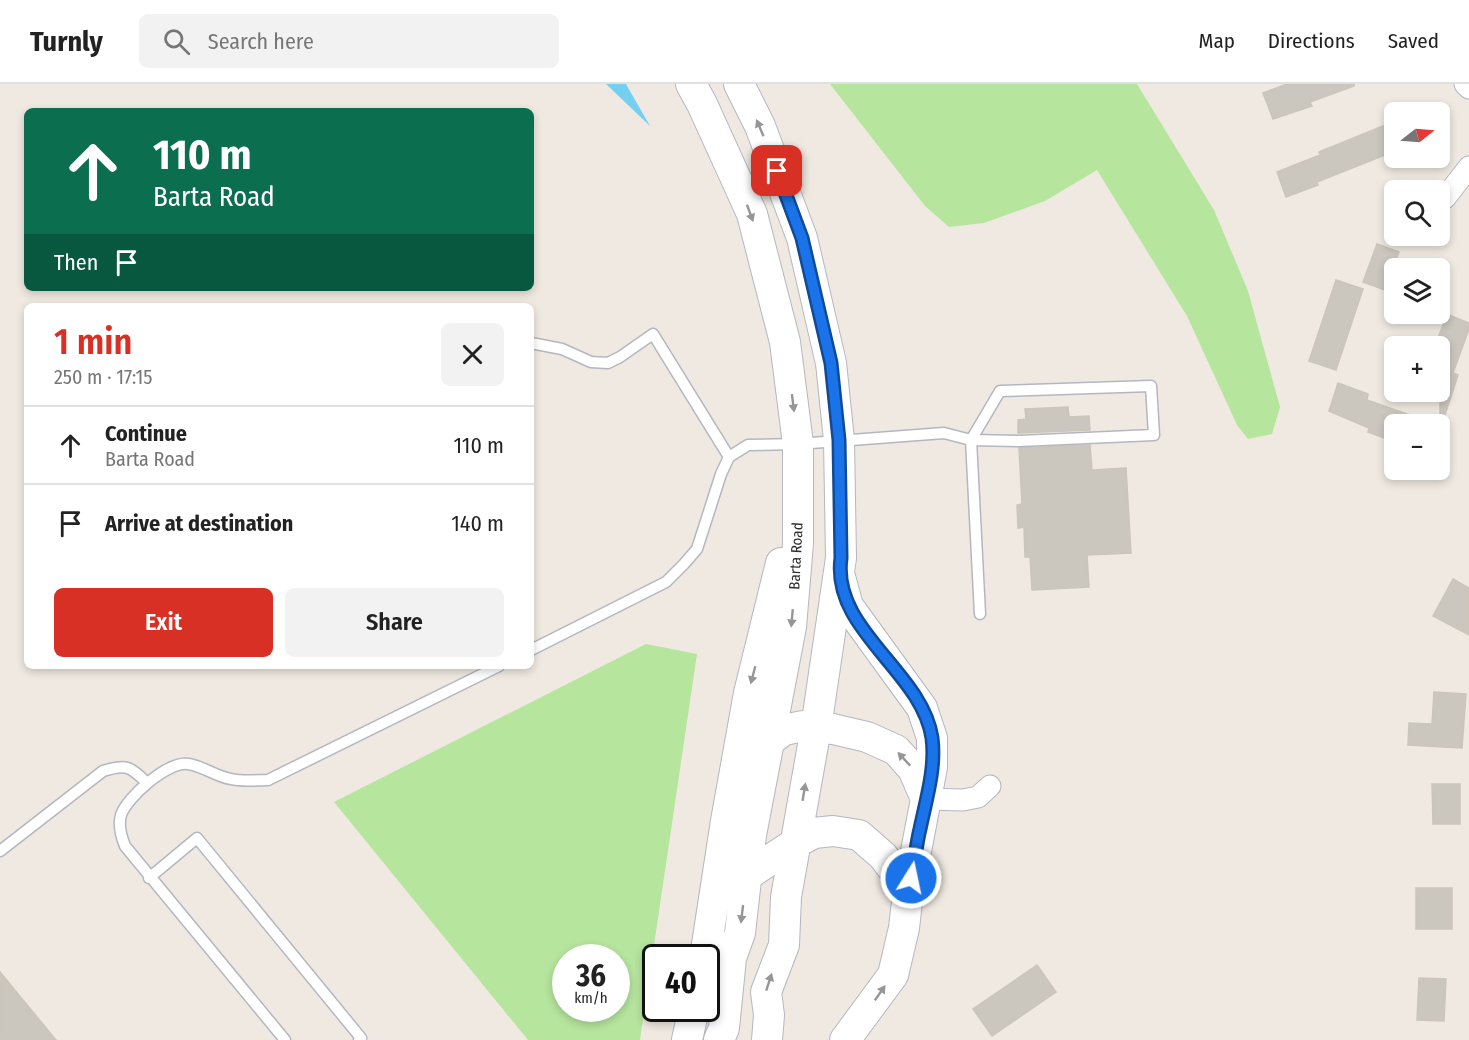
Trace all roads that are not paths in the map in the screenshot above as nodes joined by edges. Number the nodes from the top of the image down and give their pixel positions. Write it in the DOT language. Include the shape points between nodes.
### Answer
graph roads {
  1 [pos="691,84"];
  2 [pos="739,84"];
  3 [pos="1465,84"];
  4 [pos="1469,88"];
  5 [pos="1469,167"];
  6 [pos="1450,192"];
  7 [pos="534,344"];
  8 [pos="839,440"];
  9 [pos="970,440"];
  10 [pos="798,444"];
  11 [pos="729,458"];
  12 [pos="798,518"];
  13 [pos="839,573"];
  14 [pos="980,614"];
  15 [pos="534,648"];
  16 [pos="493,669"];
  17 [pos="816,728"];
  18 [pos="769,741"];
  19 [pos="146,782"];
  20 [pos="990,786"];
  21 [pos="926,799"];
  22 [pos="797,842"];
  23 [pos="0,851"];
  24 [pos="746,876"];
  25 [pos="149,878"];
  26 [pos="908,893"];
  27 [pos="707,944"];
  28 [pos="691,1022"];
  29 [pos="285,1040"];
  30 [pos="358,1040"];
  31 [pos="687,1040"];
  32 [pos="719,1040"];
  33 [pos="767,1040"];
  34 [pos="845,1040"];
  1 -- 10 [label="street, Barta Road, one-way" via="752,214 785,342"];
  8 -- 2 [label="street, one-way" via="831,363 802,238 760,126"];
  3 -- 4 [label="street"];
  5 -- 6 [label="street"];
  7 -- 11 [label="lane" via="562,349 591,362 608,363 653,334"];
  8 -- 9 [label="lane" via="944,434"];
  8 -- 10 [label="lane"];
  8 -- 13 [label="street"];
  9 -- 9 [label="lane" via="1154,435 1151,386 1000,391"];
  9 -- 14 [label="lane"];
  10 -- 11 [label="lane" via="748,445"];
  10 -- 12 [label="street, Barta Road"];
  11 -- 15 [label="lane" via="697,549 666,582"];
  12 -- 18 [label="street, Barta Road, one-way" via="791,627"];
  12 -- 27 [label="street, one-way" via="783,557 749,693"];
  13 -- 17 [label="street"];
  13 -- 21 [label="street" via="848,606 922,708 932,738"];
  16 -- 19 [label="lane" via="268,780 231,779 186,763"];
  17 -- 18 [label="street" via="784,730"];
  21 -- 17 [label="street, one-way" via="913,769 896,750 867,737"];
  22 -- 17 [label="street, one-way"];
  18 -- 24 [label="street, Barta Road"];
  19 -- 23 [label="lane" via="132,768 120,766 103,771"];
  19 -- 25 [label="lane" via="126,802 120,832 125,846"];
  20 -- 21 [label="street" via="978,797"];
  21 -- 26 [label="street"];
  22 -- 24 [label="street"];
  22 -- 26 [label="street" via="814,833 833,831 859,836 883,856"];
  33 -- 22 [label="street, one-way" via="766,992 784,945 786,897"];
  24 -- 32 [label="street, Barta Road, one-way" via="740,933 731,958 724,1028"];
  25 -- 29 [label="lane"];
  25 -- 30 [label="lane" via="197,838 361,1038"];
  34 -- 26 [label="street, one-way" via="892,975"];
  28 -- 31 [label="street"];
}
